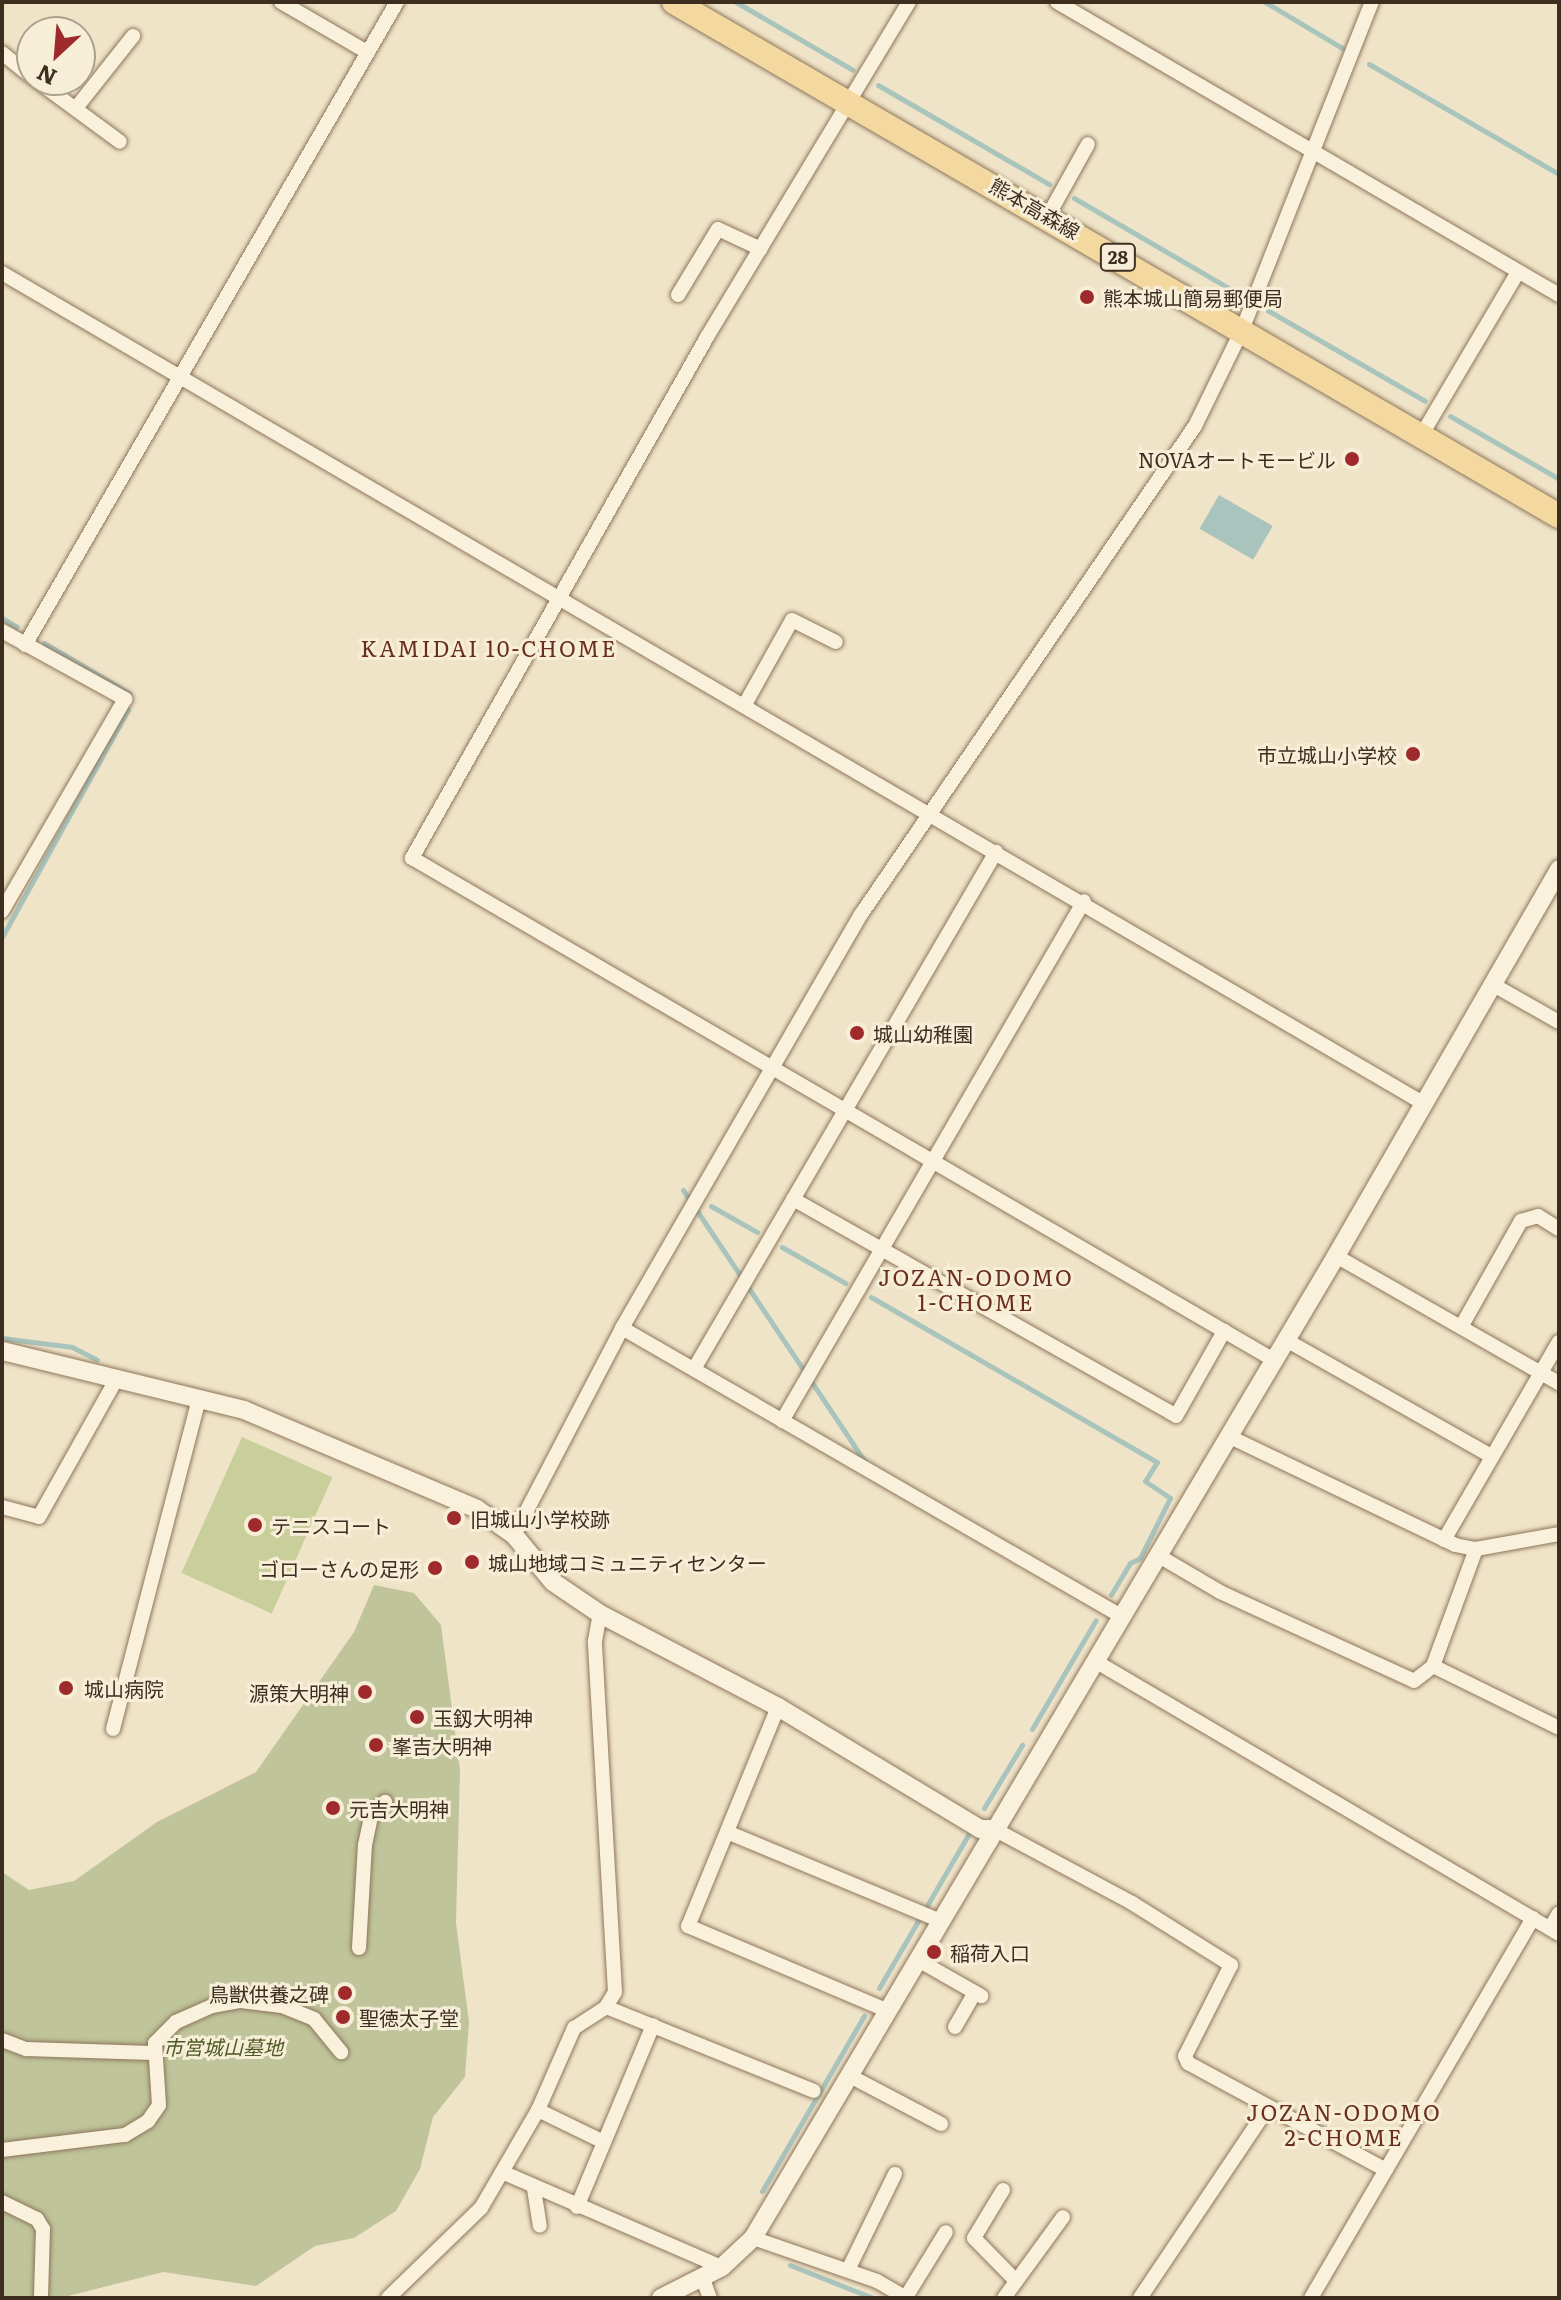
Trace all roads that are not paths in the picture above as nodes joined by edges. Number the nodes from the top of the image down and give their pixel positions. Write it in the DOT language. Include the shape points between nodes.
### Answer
graph roads {
  1 [pos="281,2"];
  2 [pos="397,2"];
  3 [pos="674,2"];
  4 [pos="909,2"];
  5 [pos="1057,2"];
  6 [pos="1372,2"];
  7 [pos="133,36"];
  8 [pos="367,52"];
  9 [pos="59,96"];
  10 [pos="851,101"];
  11 [pos="76,108"];
  12 [pos="120,142"];
  13 [pos="1088,144"];
  14 [pos="1313,149"];
  15 [pos="1048,216"];
  16 [pos="761,249"];
  17 [pos="1518,272"];
  18 [pos="2,273"];
  19 [pos="678,295"];
  20 [pos="1559,295"];
  21 [pos="1242,330"];
  22 [pos="182,377"];
  23 [pos="1421,436"];
  24 [pos="1559,516"];
  25 [pos="563,597"];
  26 [pos="2,631"];
  27 [pos="836,642"];
  28 [pos="25,645"];
  29 [pos="744,706"];
  30 [pos="929,816"];
  31 [pos="996,852"];
  32 [pos="1559,869"];
  33 [pos="1084,901"];
  34 [pos="2,911"];
  35 [pos="1492,984"];
  36 [pos="1559,1022"];
  37 [pos="772,1069"];
  38 [pos="1423,1103"];
  39 [pos="845,1111"];
  40 [pos="932,1162"];
  41 [pos="793,1199"];
  42 [pos="1559,1229"];
  43 [pos="884,1246"];
  44 [pos="1336,1256"];
  45 [pos="1461,1327"];
  46 [pos="622,1328"];
  47 [pos="1224,1331"];
  48 [pos="1286,1340"];
  49 [pos="1559,1342"];
  50 [pos="2,1351"];
  51 [pos="1274,1360"];
  52 [pos="694,1369"];
  53 [pos="1541,1372"];
  54 [pos="117,1378"];
  55 [pos="1559,1383"];
  56 [pos="199,1400"];
  57 [pos="782,1421"];
  58 [pos="1228,1436"];
  59 [pos="1491,1456"];
  60 [pos="2,1507"];
  61 [pos="1559,1534"];
  62 [pos="514,1535"];
  63 [pos="1444,1540"];
  64 [pos="1476,1549"];
  65 [pos="1159,1556"];
  66 [pos="600,1614"];
  67 [pos="1121,1616"];
  68 [pos="1095,1661"];
  69 [pos="1433,1666"];
  70 [pos="778,1707"];
  71 [pos="1559,1728"];
  72 [pos="113,1729"];
  73 [pos="385,1802"];
  74 [pos="994,1829"];
  75 [pos="727,1832"];
  76 [pos="1559,1913"];
  77 [pos="1533,1918"];
  78 [pos="937,1919"];
  79 [pos="1555,1931"];
  80 [pos="359,1948"];
  81 [pos="918,1960"];
  82 [pos="606,2007"];
  83 [pos="888,2011"];
  84 [pos="653,2025"];
  85 [pos="955,2027"];
  86 [pos="2,2040"];
  87 [pos="341,2052"];
  88 [pos="152,2053"];
  89 [pos="850,2076"];
  90 [pos="824,2096"];
  91 [pos="1267,2109"];
  92 [pos="538,2110"];
  93 [pos="941,2124"];
  94 [pos="604,2142"];
  95 [pos="2,2150"];
  96 [pos="1386,2170"];
  97 [pos="502,2172"];
  98 [pos="895,2174"];
  99 [pos="534,2189"];
  100 [pos="1003,2190"];
  101 [pos="2,2202"];
  102 [pos="577,2207"];
  103 [pos="1063,2217"];
  104 [pos="540,2226"];
  105 [pos="946,2232"];
  106 [pos="753,2238"];
  107 [pos="722,2267"];
  108 [pos="848,2270"];
  109 [pos="703,2279"];
  110 [pos="1016,2281"];
  111 [pos="41,2298"];
  112 [pos="388,2298"];
  113 [pos="661,2298"];
  114 [pos="710,2298"];
  115 [pos="907,2298"];
  116 [pos="1004,2298"];
  117 [pos="1140,2298"];
  118 [pos="1311,2298"];
  1 -- 8 [label="street"];
  2 -- 8 [label="street"];
  3 -- 10 [label="main road, 熊本高森線 / 28"];
  4 -- 10 [label="street"];
  5 -- 14 [label="street"];
  6 -- 14 [label="street"];
  7 -- 11 [label="street"];
  8 -- 22 [label="street"];
  9 -- 11 [label="street"];
  10 -- 15 [label="main road, 熊本高森線 / 28"];
  10 -- 16 [label="street"];
  11 -- 12 [label="street"];
  13 -- 15 [label="street"];
  14 -- 17 [label="street"];
  14 -- 21 [label="street"];
  15 -- 21 [label="main road, 熊本高森線 / 28"];
  16 -- 19 [label="street" via="718,229"];
  16 -- 25 [label="street"];
  17 -- 20 [label="street"];
  17 -- 23 [label="street"];
  18 -- 22 [label="street"];
  21 -- 23 [label="main road, 熊本高森線 / 28"];
  21 -- 30 [label="street" via="1195,426"];
  22 -- 25 [label="street"];
  22 -- 28 [label="street"];
  23 -- 24 [label="main road, 熊本高森線 / 28"];
  25 -- 29 [label="street"];
  25 -- 37 [label="street" via="412,858"];
  26 -- 28 [label="street"];
  27 -- 29 [label="street" via="792,620"];
  28 -- 34 [label="street" via="125,699"];
  29 -- 30 [label="street"];
  30 -- 31 [label="street"];
  30 -- 37 [label="street" via="862,913"];
  31 -- 33 [label="street"];
  31 -- 39 [label="street"];
  32 -- 35 [label="street"];
  33 -- 38 [label="street"];
  33 -- 40 [label="street"];
  35 -- 36 [label="street"];
  35 -- 38 [label="street"];
  37 -- 39 [label="street"];
  37 -- 46 [label="street"];
  38 -- 44 [label="street"];
  39 -- 40 [label="street"];
  39 -- 41 [label="street"];
  40 -- 43 [label="street"];
  40 -- 47 [label="street"];
  41 -- 43 [label="street"];
  41 -- 52 [label="street"];
  42 -- 45 [label="street" via="1538,1216 1521,1221"];
  43 -- 47 [label="street" via="1176,1416"];
  43 -- 57 [label="street"];
  44 -- 45 [label="street"];
  44 -- 48 [label="street"];
  45 -- 53 [label="street"];
  46 -- 52 [label="street"];
  46 -- 62 [label="street"];
  47 -- 51 [label="street"];
  48 -- 51 [label="street"];
  48 -- 59 [label="street"];
  49 -- 53 [label="street"];
  50 -- 54 [label="street"];
  51 -- 58 [label="street"];
  52 -- 57 [label="street"];
  53 -- 55 [label="street"];
  53 -- 59 [label="street"];
  54 -- 56 [label="street"];
  54 -- 60 [label="street" via="39,1517"];
  56 -- 62 [label="street" via="244,1410 477,1509"];
  56 -- 72 [label="street"];
  57 -- 67 [label="street"];
  58 -- 63 [label="street"];
  58 -- 65 [label="street"];
  59 -- 63 [label="street"];
  61 -- 64 [label="street"];
  62 -- 66 [label="street" via="553,1582"];
  63 -- 64 [label="street"];
  64 -- 69 [label="street"];
  65 -- 67 [label="street"];
  65 -- 69 [label="street" via="1220,1592 1414,1681"];
  66 -- 70 [label="street"];
  66 -- 82 [label="street" via="595,1641 616,1983"];
  67 -- 68 [label="street"];
  68 -- 74 [label="street"];
  68 -- 77 [label="street"];
  69 -- 71 [label="street"];
  70 -- 74 [label="street" via="980,1829"];
  70 -- 75 [label="street"];
  73 -- 80 [label="street" via="371,1816 365,1845"];
  74 -- 78 [label="street"];
  74 -- 91 [label="street" via="1132,1903 1231,1965 1185,2056 1188,2063"];
  75 -- 78 [label="street"];
  75 -- 83 [label="street" via="688,1926"];
  76 -- 79 [label="street"];
  77 -- 79 [label="street"];
  77 -- 96 [label="street"];
  78 -- 81 [label="street"];
  81 -- 83 [label="street"];
  81 -- 85 [label="street" via="978,1994"];
  82 -- 84 [label="street"];
  82 -- 92 [label="street" via="574,2028"];
  83 -- 89 [label="street"];
  84 -- 90 [label="street"];
  84 -- 94 [label="street"];
  86 -- 88 [label="street" via="26,2049"];
  87 -- 88 [label="street" via="314,2019 282,2006 241,2001 212,2006 176,2022"];
  88 -- 95 [label="street" via="159,2105 148,2121 125,2135"];
  89 -- 90 [label="street"];
  89 -- 93 [label="street"];
  90 -- 106 [label="street"];
  91 -- 96 [label="street"];
  91 -- 117 [label="street"];
  92 -- 94 [label="street"];
  92 -- 97 [label="street"];
  94 -- 102 [label="street"];
  96 -- 118 [label="street"];
  97 -- 99 [label="street"];
  97 -- 112 [label="street" via="481,2208"];
  98 -- 108 [label="street"];
  99 -- 102 [label="street"];
  99 -- 104 [label="street"];
  100 -- 110 [label="street" via="974,2238"];
  101 -- 111 [label="street" via="37,2219 43,2229"];
  102 -- 107 [label="street"];
  103 -- 110 [label="street"];
  105 -- 115 [label="street"];
  106 -- 107 [label="street"];
  106 -- 108 [label="street"];
  107 -- 109 [label="street"];
  108 -- 115 [label="street"];
  109 -- 113 [label="street"];
  109 -- 114 [label="street"];
  110 -- 116 [label="street"];
}
